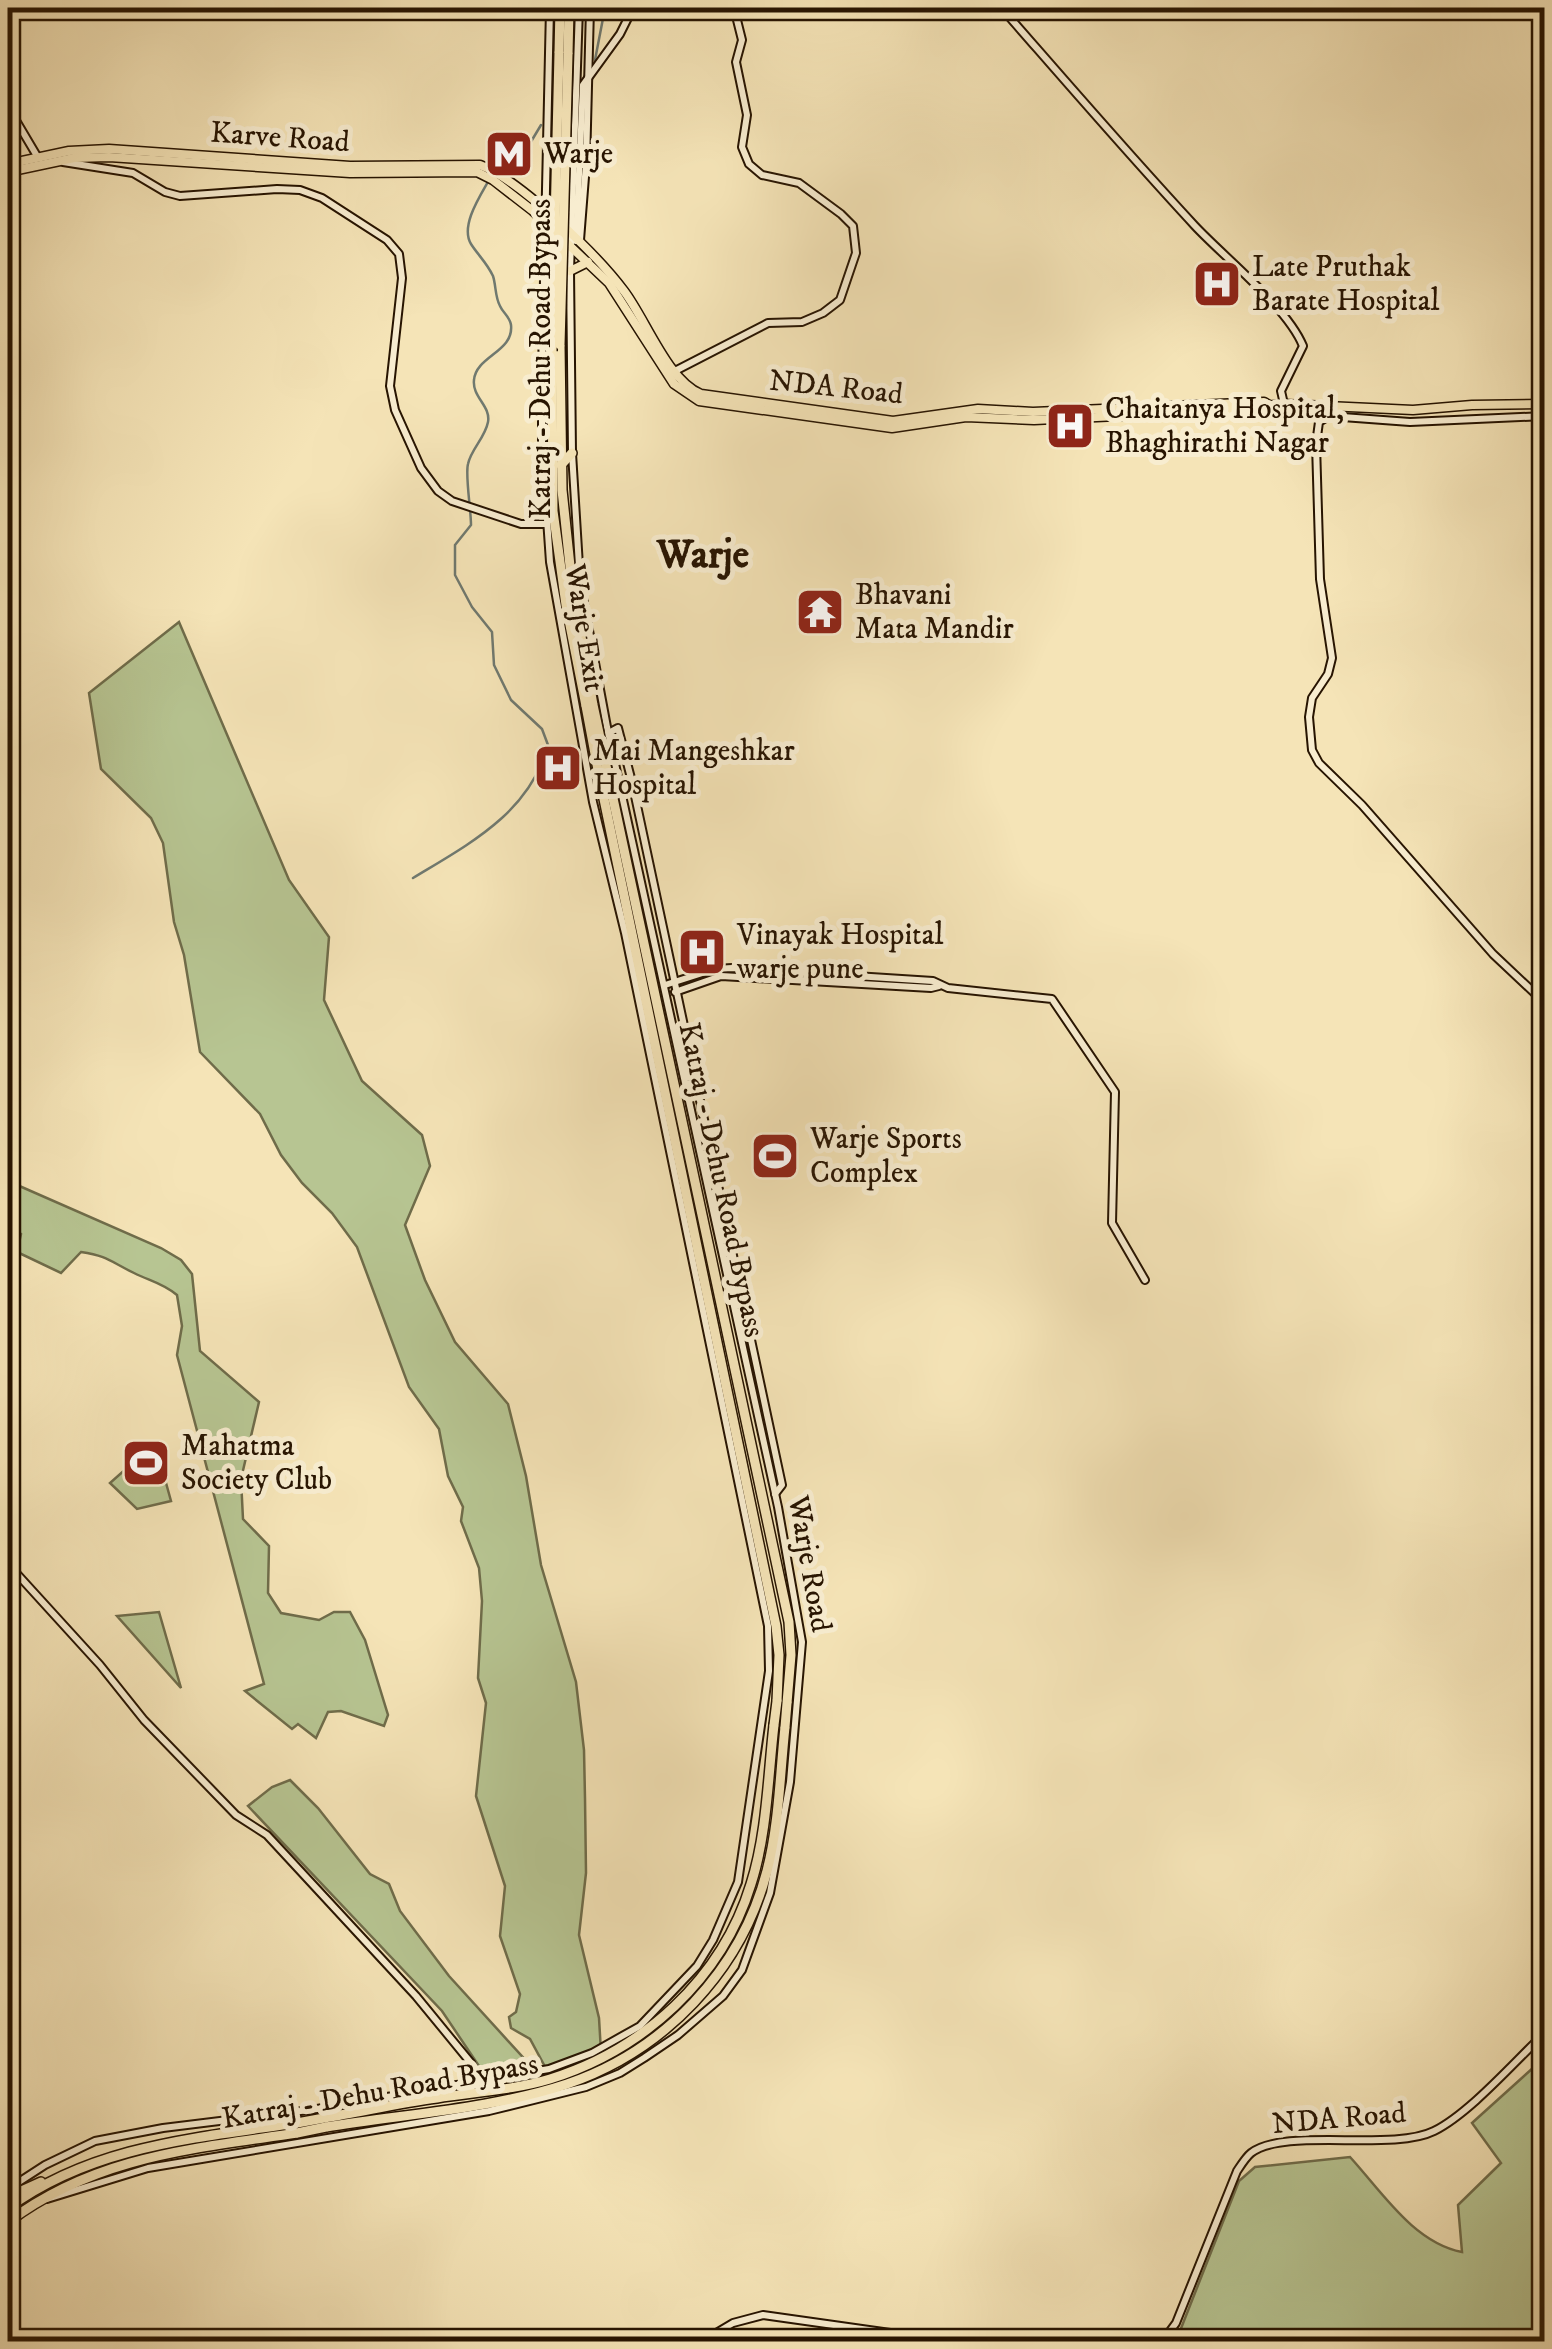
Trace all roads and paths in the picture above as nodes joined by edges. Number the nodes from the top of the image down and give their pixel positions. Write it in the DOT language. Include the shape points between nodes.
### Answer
graph roads {
  1 [pos="550,8"];
  2 [pos="560,8"];
  3 [pos="569,8"];
  4 [pos="579,8"];
  5 [pos="590,8"];
  6 [pos="633,8"];
  7 [pos="734,8"];
  8 [pos="951,8"];
  9 [pos="959,8"];
  10 [pos="998,8"];
  11 [pos="564,54"];
  12 [pos="587,79"];
  13 [pos="8,108"];
  14 [pos="38,156"];
  15 [pos="55,157"];
  16 [pos="8,168"];
  17 [pos="540,212"];
  18 [pos="574,244"];
  19 [pos="588,262"];
  20 [pos="570,270"];
  21 [pos="556,348"];
  22 [pos="671,373"];
  23 [pos="1284,404"];
  24 [pos="1544,404"];
  25 [pos="1544,416"];
  26 [pos="572,453"];
  27 [pos="562,464"];
  28 [pos="546,524"];
  29 [pos="594,706"];
  30 [pos="576,715"];
  31 [pos="612,729"];
  32 [pos="581,738"];
  33 [pos="614,760"];
  34 [pos="586,764"];
  35 [pos="603,776"];
  36 [pos="665,985"];
  37 [pos="676,986"];
  38 [pos="667,994"];
  39 [pos="1544,1002"];
  40 [pos="1145,1280"];
  41 [pos="775,1494"];
  42 [pos="8,1564"];
  43 [pos="782,1702"];
  44 [pos="764,1706"];
  45 [pos="797,1713"];
  46 [pos="763,1716"];
  47 [pos="779,1726"];
  48 [pos="642,2029"];
  49 [pos="1544,2034"];
  50 [pos="478,2080"];
  51 [pos="303,2111"];
  52 [pos="322,2118"];
  53 [pos="297,2128"];
  54 [pos="320,2140"];
  55 [pos="308,2142"];
  56 [pos="50,2180"];
  57 [pos="8,2189"];
  58 [pos="8,2197"];
  59 [pos="42,2198"];
  60 [pos="9,2218"];
  61 [pos="700,2342"];
  62 [pos="954,2342"];
  63 [pos="1162,2342"];
  1 -- 17 [label="street, Warje Exit"];
  2 -- 11 [label="highway, Katraj - Dehu Road Bypass"];
  3 -- 11 [label="highway, Katraj - Dehu Road Bypass"];
  4 -- 18 [label="street, Warje Exit"];
  5 -- 12 [label="street"];
  6 -- 12 [label="street"];
  7 -- 22 [label="street" via="747,115 742,147 749,164 762,174 799,182 842,214 853,226 856,252 840,300 816,318 768,322"];
  8 -- 9 [label="street"];
  10 -- 23 [label="street" via="1300,337 1303,346 1281,391"];
  11 -- 21 [label="highway, Katraj - Dehu Road Bypass, bridge"];
  12 -- 18 [label="street"];
  13 -- 14 [label="street"];
  14 -- 15 [label="main road, Karve Road"];
  14 -- 16 [label="main road, Karve Road"];
  15 -- 16 [label="main road, Karve Road"];
  15 -- 17 [label="main road, Karve Road" via="109,149 350,166 469,163"];
  15 -- 28 [label="street" via="133,173 180,196 300,190 387,240 399,254 402,278 390,376 396,410 421,468 438,491 462,505 520,524"];
  17 -- 18 [label="main road, NDA Road"];
  17 -- 28 [label="street, Warje Exit"];
  18 -- 19 [label="main road, NDA Road"];
  18 -- 20 [label="street, Warje Exit"];
  18 -- 22 [label="main road, NDA Road" via="622,289"];
  19 -- 20 [label="main road"];
  19 -- 22 [label="main road, NDA Road"];
  20 -- 26 [label="street, Warje Exit"];
  21 -- 27 [label="highway, Katraj - Dehu Road Bypass"];
  21 -- 29 [label="highway, Katraj - Dehu Road Bypass" via="553,511 566,605"];
  22 -- 23 [label="main road, NDA Road" via="691,398 901,428 966,417 1034,420"];
  23 -- 24 [label="main road, NDA Road" via="1412,410"];
  25 -- 39 [label="street" via="1410,422 1329,416 1320,422 1320,579 1332,658 1309,717 1318,763"];
  26 -- 27 [label="highway"];
  26 -- 29 [label="street, Warje Exit"];
  27 -- 29 [label="highway, Katraj - Dehu Road Bypass" via="572,585"];
  28 -- 30 [label="street, Warje Exit"];
  29 -- 30 [label="street"];
  29 -- 31 [label="street, Warje Road"];
  29 -- 35 [label="highway, Katraj - Dehu Road Bypass, bridge"];
  30 -- 32 [label="street, Warje Road"];
  31 -- 32 [label="street"];
  31 -- 33 [label="street, Warje Road"];
  31 -- 37 [label="street"];
  32 -- 34 [label="street, Warje Road"];
  33 -- 34 [label="street"];
  33 -- 36 [label="street, Warje Road"];
  34 -- 44 [label="street, Warje Road" via="768,1626"];
  35 -- 43 [label="highway, Katraj - Dehu Road Bypass" via="776,1626"];
  35 -- 43 [label="highway, Katraj - Dehu Road Bypass" via="789,1622 792,1655"];
  36 -- 37 [label="street"];
  36 -- 38 [label="street, Warje Road"];
  37 -- 38 [label="street"];
  37 -- 40 [label="street" via="721,972 1052,998 1116,1092 1112,1223"];
  37 -- 41 [label="street" via="782,1485"];
  38 -- 41 [label="street, Warje Road"];
  41 -- 45 [label="street, Warje Road" via="802,1642"];
  42 -- 50 [label="street" via="144,1720 236,1815 267,1835 416,1996"];
  43 -- 47 [label="highway, bridge"];
  44 -- 45 [label="street"];
  44 -- 46 [label="street, Warje Road"];
  45 -- 46 [label="street"];
  45 -- 54 [label="street, Warje Road" via="775,1874 742,1970 723,1996 620,2074 586,2087"];
  46 -- 48 [label="street, Warje Road" via="738,1882 697,1966"];
  47 -- 48 [label="highway, Katraj - Dehu Road Bypass" via="745,1900 708,1969"];
  47 -- 52 [label="highway, Katraj - Dehu Road Bypass" via="767,1870 740,1940 687,2010 640,2049 569,2084 500,2100"];
  48 -- 50 [label="street, Warje Road" via="549,2069"];
  48 -- 52 [label="highway, Katraj - Dehu Road Bypass" via="601,2059 546,2080"];
  49 -- 63 [label="street, NDA Road" via="1433,2132 1275,2143 1252,2152 1237,2171 1176,2323"];
  50 -- 52 [label="street, Warje Road"];
  51 -- 52 [label="street, Warje Road"];
  51 -- 55 [label="street"];
  51 -- 57 [label="street, Warje Road" via="95,2141"];
  52 -- 53 [label="highway, Katraj - Dehu Road Bypass, bridge"];
  52 -- 54 [label="street"];
  53 -- 56 [label="highway, Katraj - Dehu Road Bypass" via="137,2150"];
  53 -- 59 [label="highway, Katraj - Dehu Road Bypass" via="134,2160"];
  54 -- 55 [label="street, Warje Road"];
  55 -- 59 [label="street, Warje Road" via="148,2168"];
  56 -- 58 [label="highway"];
  56 -- 60 [label="highway, Katraj - Dehu Road Bypass"];
  59 -- 60 [label="highway, Katraj - Dehu Road Bypass"];
  61 -- 62 [label="street" via="763,2316"];
}
